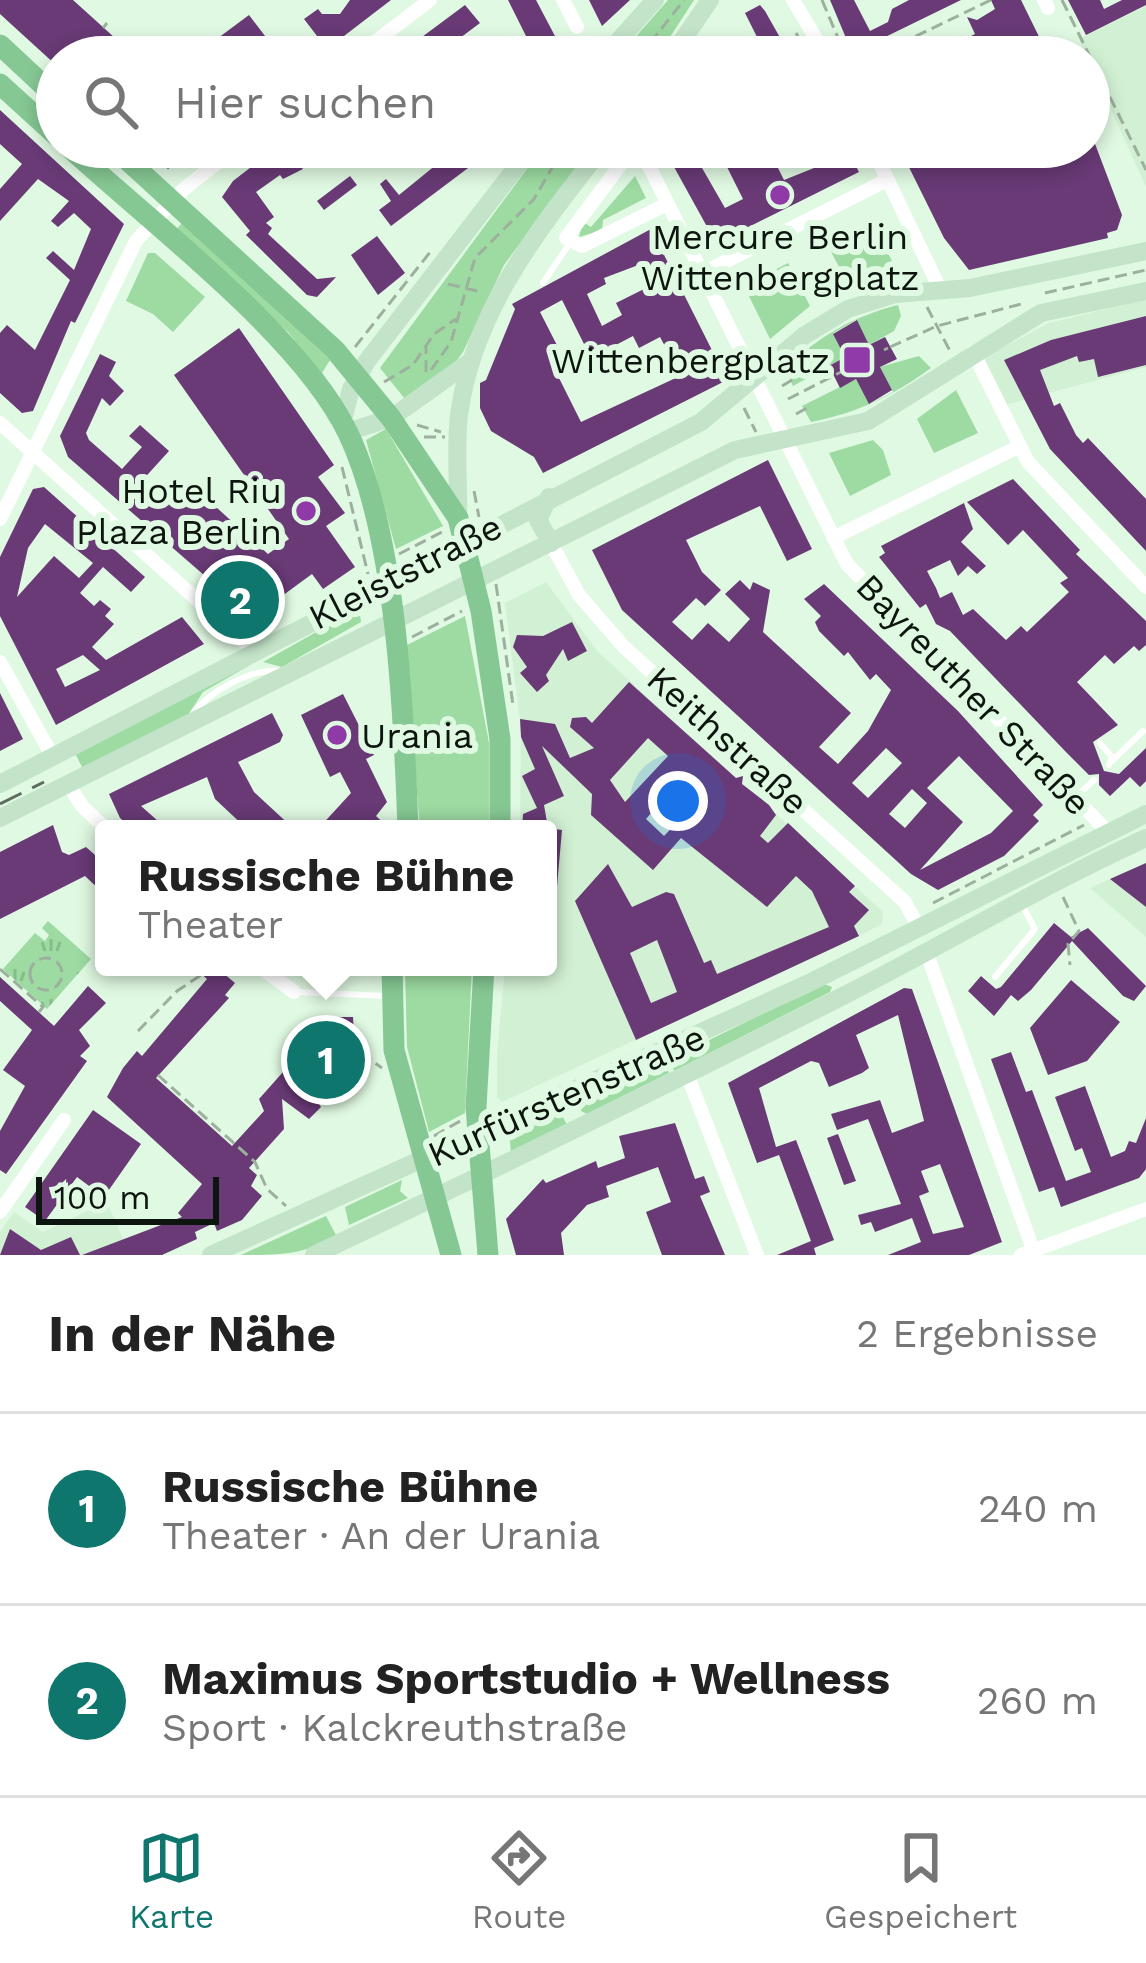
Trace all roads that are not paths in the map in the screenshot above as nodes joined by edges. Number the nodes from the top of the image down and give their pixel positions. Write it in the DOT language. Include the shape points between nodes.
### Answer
graph roads {
  1 [pos="430,0"];
  2 [pos="563,0"];
  3 [pos="655,0"];
  4 [pos="710,0"];
  5 [pos="793,0"];
  6 [pos="806,0"];
  7 [pos="812,26"];
  8 [pos="577,27"];
  9 [pos="383,36"];
  10 [pos="623,36"];
  11 [pos="685,36"];
  12 [pos="817,36"];
  13 [pos="0,45"];
  14 [pos="36,78"];
  15 [pos="0,84"];
  16 [pos="36,117"];
  17 [pos="92,168"];
  18 [pos="136,168"];
  19 [pos="212,168"];
  20 [pos="516,168"];
  21 [pos="587,168"];
  22 [pos="619,168"];
  23 [pos="650,168"];
  24 [pos="881,168"];
  25 [pos="885,181"];
  26 [pos="173,201"];
  27 [pos="667,204"];
  28 [pos="152,223"];
  29 [pos="569,244"];
  30 [pos="1146,251"];
  31 [pos="705,272"];
  32 [pos="543,284"];
  33 [pos="1146,291"];
  34 [pos="934,294"];
  35 [pos="973,352"];
  36 [pos="471,362"];
  37 [pos="358,376"];
  38 [pos="755,380"];
  39 [pos="402,417"];
  40 [pos="0,423"];
  41 [pos="342,435"];
  42 [pos="782,438"];
  43 [pos="1019,446"];
  44 [pos="32,452"];
  45 [pos="549,497"];
  46 [pos="0,519"];
  47 [pos="456,530"];
  48 [pos="833,538"];
  49 [pos="551,543"];
  50 [pos="387,581"];
  51 [pos="475,583"];
  52 [pos="1146,587"];
  53 [pos="398,632"];
  54 [pos="253,650"];
  55 [pos="0,662"];
  56 [pos="262,669"];
  57 [pos="297,673"];
  58 [pos="184,726"];
  59 [pos="1143,731"];
  60 [pos="1100,743"];
  61 [pos="52,757"];
  62 [pos="1094,780"];
  63 [pos="0,784"];
  64 [pos="68,784"];
  65 [pos="1076,798"];
  66 [pos="1146,814"];
  67 [pos="0,818"];
  68 [pos="97,820"];
  69 [pos="408,820"];
  70 [pos="500,820"];
  71 [pos="1108,832"];
  72 [pos="1146,838"];
  73 [pos="1124,849"];
  74 [pos="1019,899"];
  75 [pos="918,926"];
  76 [pos="926,951"];
  77 [pos="834,970"];
  78 [pos="272,976"];
  79 [pos="391,976"];
  80 [pos="483,976"];
  81 [pos="995,977"];
  82 [pos="294,992"];
  83 [pos="845,994"];
  84 [pos="390,996"];
  85 [pos="686,1074"];
  86 [pos="565,1096"];
  87 [pos="64,1120"];
  88 [pos="471,1127"];
  89 [pos="578,1127"];
  90 [pos="422,1160"];
  91 [pos="480,1175"];
  92 [pos="434,1198"];
  93 [pos="329,1204"];
  94 [pos="1146,1209"];
  95 [pos="0,1212"];
  96 [pos="346,1240"];
  97 [pos="1030,1253"];
  98 [pos="211,1255"];
  99 [pos="314,1255"];
  100 [pos="451,1255"];
  101 [pos="488,1255"];
  102 [pos="758,1255"];
  1 -- 9 [label="street"];
  2 -- 8 [label="street"];
  3 -- 10 [label="main road"];
  4 -- 11 [label="main road"];
  5 -- 7 [label="street"];
  6 -- 7 [label="street"];
  7 -- 12 [label="street"];
  13 -- 14 [label="main road"];
  15 -- 16 [label="main road"];
  17 -- 28 [label="main road"];
  18 -- 26 [label="main road"];
  19 -- 26 [label="street"];
  20 -- 37 [label="main road"];
  21 -- 36 [label="main road" via="518,260"];
  22 -- 29 [label="street, Bayreuther Straße" via="569,229"];
  23 -- 27 [label="street, Bayreuther Straße"];
  24 -- 25 [label="street"];
  25 -- 31 [label="street"];
  25 -- 34 [label="street"];
  26 -- 28 [label="street"];
  26 -- 37 [label="main road"];
  27 -- 29 [label="street" via="582,246"];
  27 -- 31 [label="street, Bayreuther Straße"];
  28 -- 41 [label="main road" via="287,346"];
  28 -- 44 [label="street" via="125,260"];
  29 -- 32 [label="lane"];
  30 -- 34 [label="main road"];
  31 -- 38 [label="street, Bayreuther Straße"];
  33 -- 35 [label="main road" via="1041,313"];
  34 -- 38 [label="main road" via="895,294 848,309"];
  35 -- 42 [label="main road" via="883,414"];
  35 -- 43 [label="street"];
  36 -- 39 [label="main road"];
  36 -- 47 [label="main road" via="458,428"];
  37 -- 39 [label="main road"];
  37 -- 41 [label="main road"];
  38 -- 42 [label="street, Bayreuther Straße"];
  38 -- 45 [label="main road, Kleiststraße" via="701,422"];
  39 -- 41 [label="main road"];
  39 -- 47 [label="main road"];
  40 -- 44 [label="street"];
  41 -- 50 [label="main road" via="370,500"];
  42 -- 48 [label="street, Bayreuther Straße"];
  42 -- 49 [label="main road, Kleiststraße" via="735,451"];
  43 -- 48 [label="street"];
  43 -- 52 [label="street"];
  44 -- 46 [label="street"];
  44 -- 54 [label="street"];
  45 -- 47 [label="main road, Kleiststraße"];
  45 -- 49 [label="main road" via="538,520"];
  47 -- 50 [label="main road, Kleiststraße"];
  47 -- 51 [label="main road"];
  48 -- 65 [label="street, Bayreuther Straße" via="851,568"];
  49 -- 51 [label="main road, Kleiststraße"];
  49 -- 75 [label="street, Keithstraße" via="579,595 624,647 898,896"];
  50 -- 53 [label="main road"];
  50 -- 54 [label="main road, Kleiststraße"];
  51 -- 53 [label="main road, Kleiststraße"];
  51 -- 70 [label="main road" via="500,739"];
  53 -- 57 [label="main road, Kleiststraße"];
  53 -- 69 [label="main road"];
  54 -- 56 [label="lane"];
  54 -- 61 [label="main road, Kleiststraße"];
  55 -- 61 [label="street"];
  56 -- 57 [label="lane"];
  56 -- 58 [label="lane" via="202,700"];
  57 -- 58 [label="main road, Kleiststraße"];
  58 -- 64 [label="main road, Kleiststraße"];
  59 -- 60 [label="lane" via="1111,763"];
  61 -- 63 [label="main road, Kleiststraße"];
  61 -- 64 [label="main road"];
  62 -- 65 [label="lane"];
  64 -- 67 [label="main road, Kleiststraße"];
  64 -- 68 [label="street"];
  65 -- 71 [label="street, Bayreuther Straße"];
  66 -- 71 [label="main road, Kurfürstenstraße"];
  71 -- 73 [label="main road"];
  71 -- 75 [label="main road, Kurfürstenstraße"];
  72 -- 73 [label="main road, Kurfürstenstraße"];
  73 -- 74 [label="main road, Kurfürstenstraße"];
  74 -- 76 [label="main road, Kurfürstenstraße"];
  74 -- 81 [label="lane" via="1035,929"];
  75 -- 76 [label="main road"];
  75 -- 77 [label="main road, Kurfürstenstraße"];
  76 -- 83 [label="main road, Kurfürstenstraße"];
  76 -- 97 [label="street"];
  77 -- 83 [label="lane"];
  77 -- 86 [label="main road, Kurfürstenstraße"];
  78 -- 82 [label="street"];
  79 -- 84 [label="main road"];
  80 -- 88 [label="main road"];
  82 -- 84 [label="lane"];
  83 -- 85 [label="main road, Kurfürstenstraße"];
  84 -- 90 [label="main road" via="394,1050"];
  85 -- 89 [label="main road, Kurfürstenstraße"];
  85 -- 102 [label="street"];
  86 -- 88 [label="main road, Kurfürstenstraße"];
  86 -- 89 [label="main road"];
  87 -- 95 [label="street"];
  88 -- 90 [label="main road, Kurfürstenstraße"];
  88 -- 91 [label="main road"];
  89 -- 91 [label="main road, Kurfürstenstraße"];
  90 -- 92 [label="main road"];
  90 -- 93 [label="main road, Kurfürstenstraße"];
  91 -- 92 [label="main road, Kurfürstenstraße"];
  91 -- 101 [label="main road"];
  92 -- 96 [label="main road, Kurfürstenstraße"];
  92 -- 100 [label="main road"];
  93 -- 96 [label="main road"];
  93 -- 98 [label="main road, Kurfürstenstraße"];
  94 -- 97 [label="street"];
  96 -- 99 [label="main road, Kurfürstenstraße"];
}
